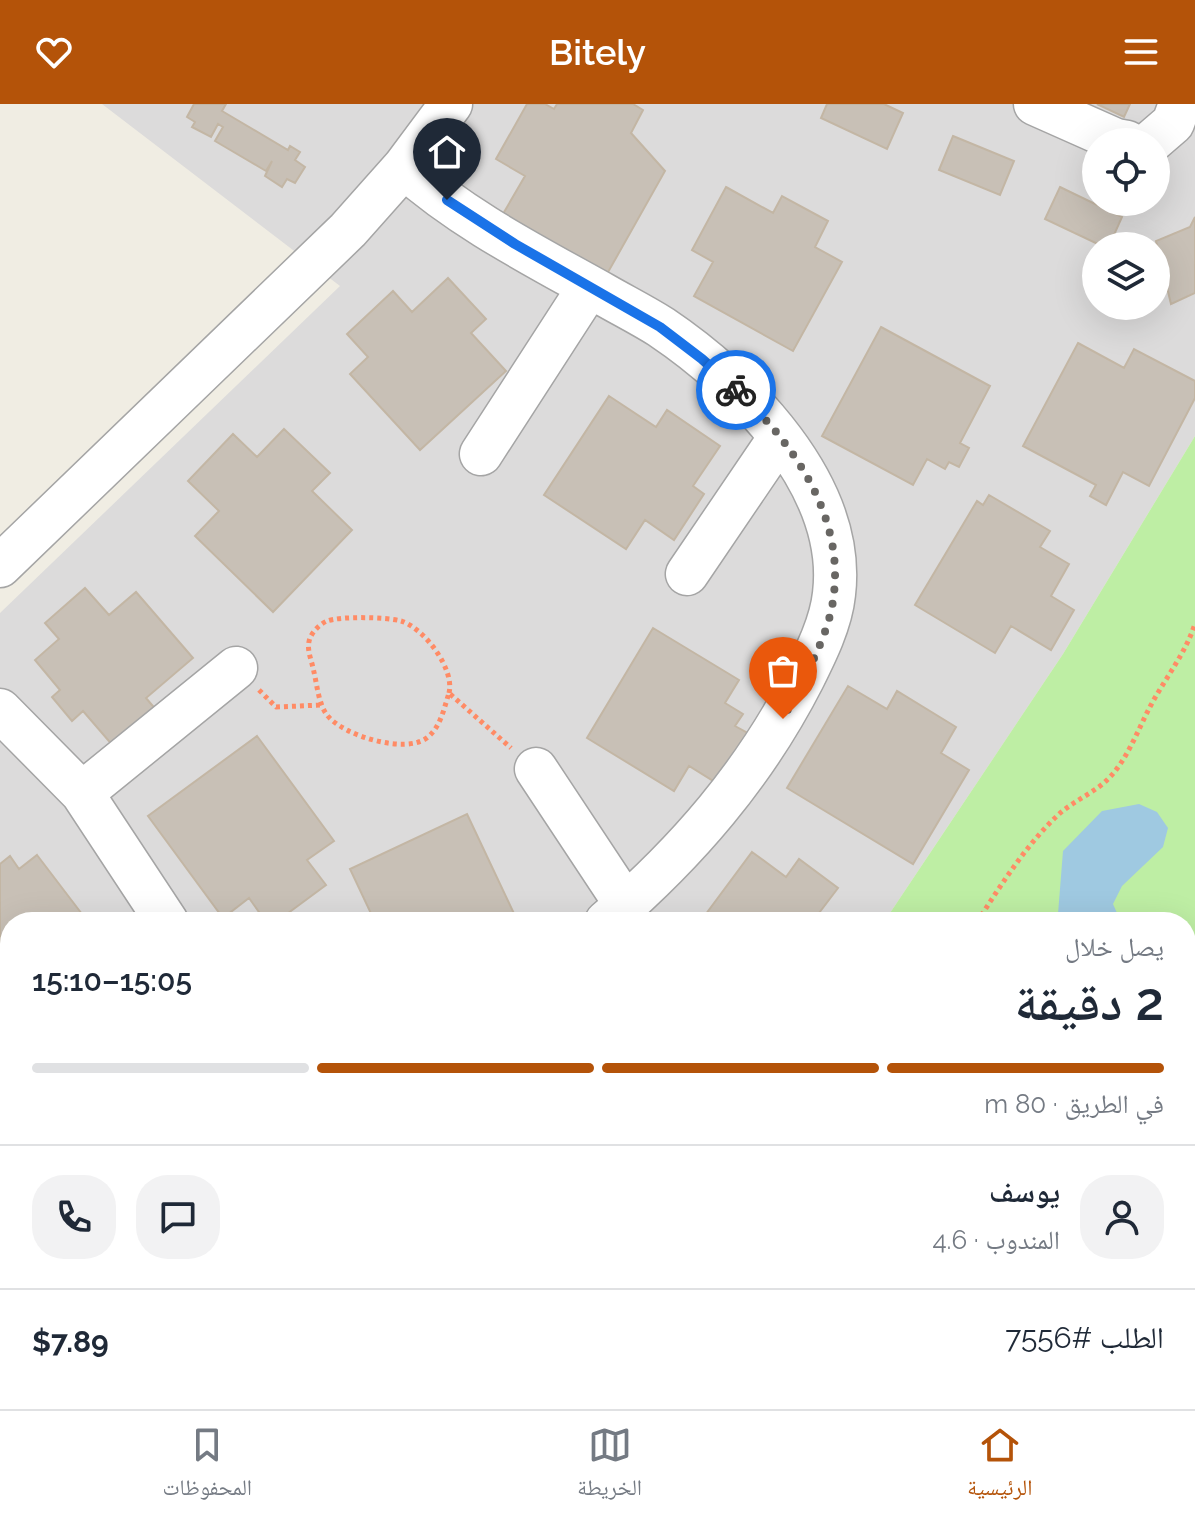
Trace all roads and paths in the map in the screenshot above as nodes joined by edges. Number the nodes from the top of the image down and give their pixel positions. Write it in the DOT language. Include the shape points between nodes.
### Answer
graph roads {
  1 [pos="451,104"];
  2 [pos="1035,104"];
  3 [pos="1180,104"];
  4 [pos="1089,128"];
  5 [pos="1167,128"];
  6 [pos="404,167"];
  7 [pos="589,287"];
  8 [pos="780,437"];
  9 [pos="481,454"];
  10 [pos="0,566"];
  11 [pos="687,574"];
  12 [pos="1195,624"];
  13 [pos="236,668"];
  14 [pos="449,693"];
  15 [pos="322,705"];
  16 [pos="0,710"];
  17 [pos="536,769"];
  18 [pos="82,793"];
  19 [pos="160,912"];
  20 [pos="615,912"];
  21 [pos="617,912"];
  22 [pos="984,912"];
  1 -- 6 [label="street"];
  2 -- 4 [label="street"];
  3 -- 5 [label="street"];
  6 -- 7 [label="street" via="424,186"];
  6 -- 10 [label="street" via="348,230"];
  7 -- 8 [label="street" via="660,327 702,359"];
  7 -- 9 [label="street"];
  8 -- 11 [label="street"];
  8 -- 21 [label="street" via="821,501 830,537 834,594 824,630 783,719 746,773 678,856"];
  12 -- 22 [label="path" via="1122,760 1107,779 1042,832"];
  13 -- 15 [label="path" via="276,707"];
  13 -- 18 [label="street"];
  14 -- 15 [label="path" via="434,731 411,744 346,731"];
  14 -- 15 [label="path" via="443,663 409,625 399,620 332,620 319,627 308,646"];
  14 -- 17 [label="path"];
  16 -- 18 [label="street"];
  17 -- 20 [label="street"];
  18 -- 19 [label="street"];
}
